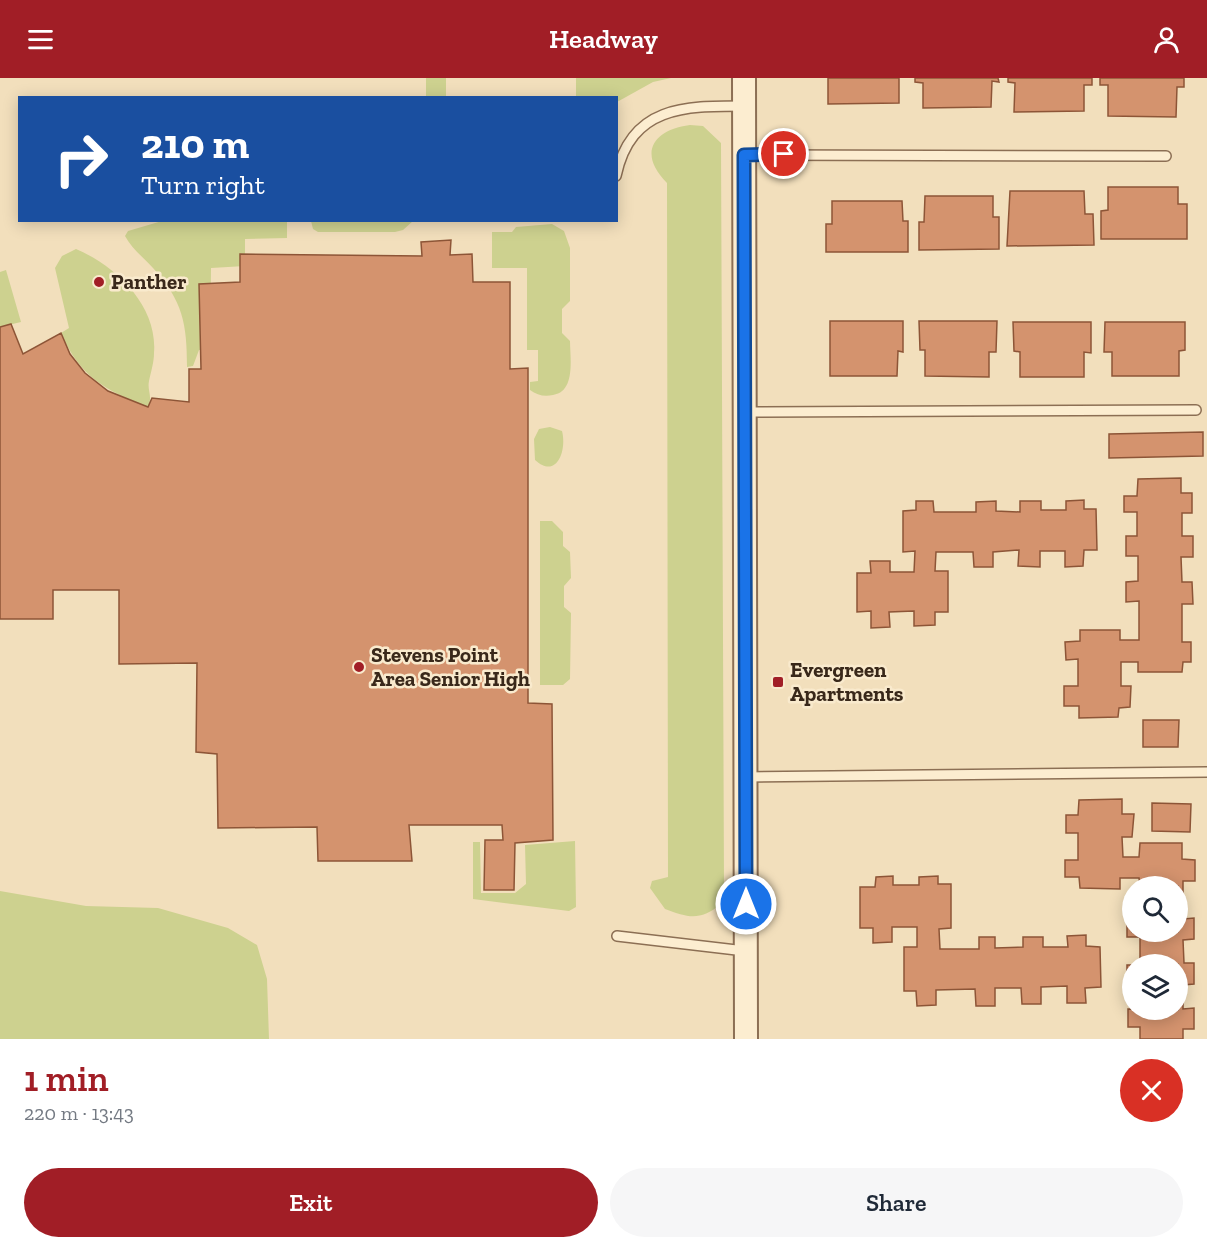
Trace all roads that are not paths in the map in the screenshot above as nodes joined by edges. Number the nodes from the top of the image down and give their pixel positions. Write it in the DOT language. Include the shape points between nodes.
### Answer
graph roads {
  1 [pos="744,78"];
  2 [pos="744,106"];
  3 [pos="744,155"];
  4 [pos="1166,156"];
  5 [pos="618,166"];
  6 [pos="1196,410"];
  7 [pos="745,412"];
  8 [pos="1207,772"];
  9 [pos="746,777"];
  10 [pos="617,936"];
  11 [pos="746,951"];
  12 [pos="746,1039"];
  1 -- 2 [label="street"];
  2 -- 3 [label="street"];
  2 -- 5 [label="lane" via="697,106 655,118 629,140"];
  3 -- 4 [label="lane"];
  3 -- 7 [label="street"];
  6 -- 7 [label="lane"];
  7 -- 9 [label="street"];
  8 -- 9 [label="lane"];
  9 -- 11 [label="street"];
  10 -- 11 [label="lane"];
  11 -- 12 [label="street"];
}
